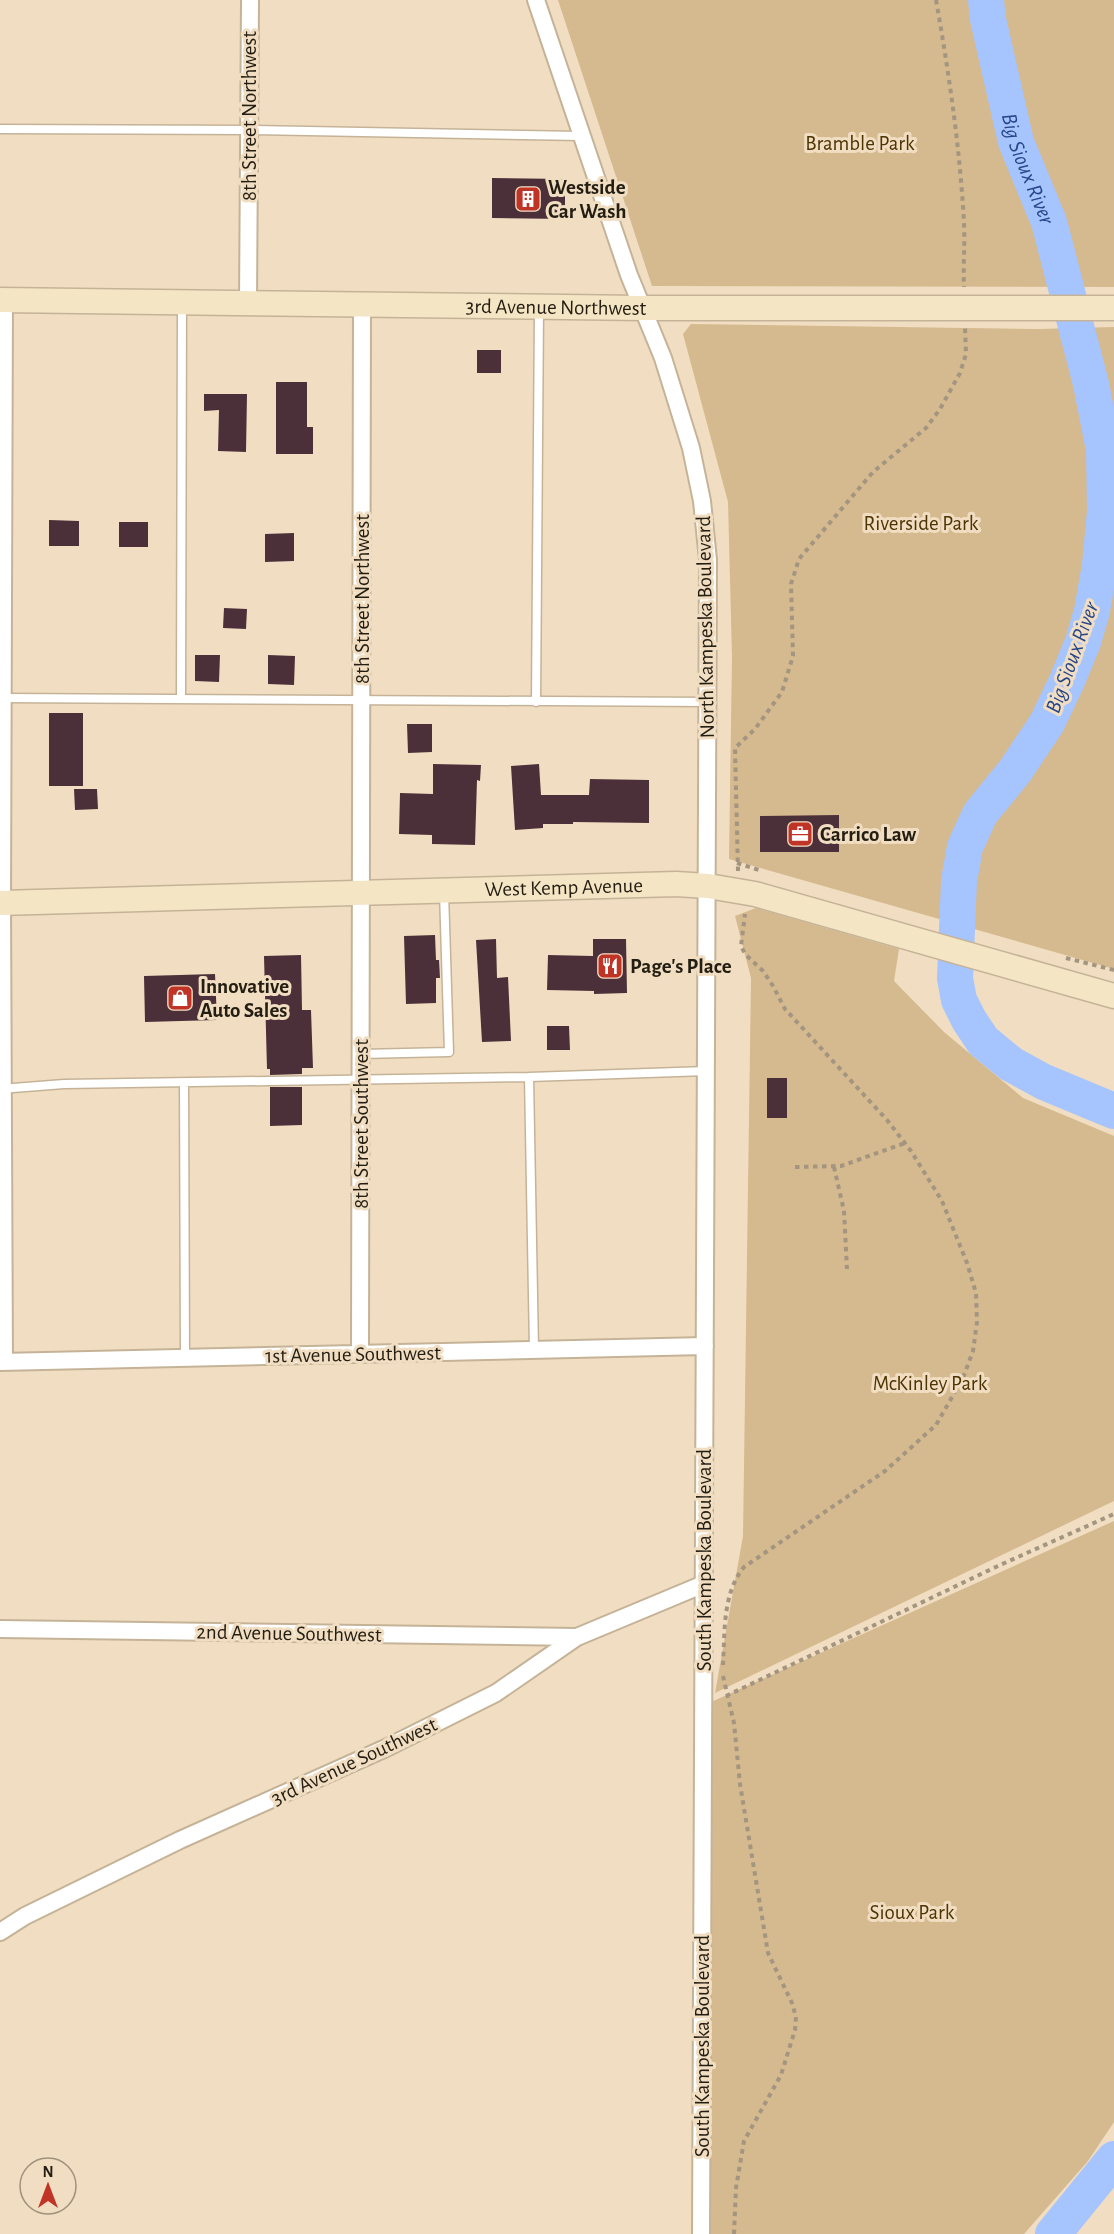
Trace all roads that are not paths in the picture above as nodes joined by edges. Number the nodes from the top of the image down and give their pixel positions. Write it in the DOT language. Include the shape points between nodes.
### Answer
graph roads {
  1 [pos="250,0"];
  2 [pos="536,0"];
  3 [pos="0,129"];
  4 [pos="249,130"];
  5 [pos="581,136"];
  6 [pos="2,300"];
  7 [pos="182,303"];
  8 [pos="248,304"];
  9 [pos="362,305"];
  10 [pos="539,307"];
  11 [pos="641,308"];
  12 [pos="1114,308"];
  13 [pos="3,698"];
  14 [pos="181,699"];
  15 [pos="362,700"];
  16 [pos="536,702"];
  17 [pos="708,702"];
  18 [pos="1,722"];
  19 [pos="708,886"];
  20 [pos="444,891"];
  21 [pos="361,893"];
  22 [pos="1,903"];
  23 [pos="1114,996"];
  24 [pos="361,1054"];
  25 [pos="707,1071"];
  26 [pos="529,1077"];
  27 [pos="361,1079"];
  28 [pos="184,1083"];
  29 [pos="2,1088"];
  30 [pos="705,1346"];
  31 [pos="534,1350"];
  32 [pos="360,1354"];
  33 [pos="185,1358"];
  34 [pos="2,1362"];
  35 [pos="704,1584"];
  36 [pos="0,1629"];
  37 [pos="577,1637"];
  38 [pos="0,1932"];
  39 [pos="701,2234"];
  1 -- 4 [label="street, 8th Street Northwest"];
  2 -- 5 [label="street, North Kampeska Boulevard"];
  3 -- 4 [label="lane"];
  4 -- 5 [label="lane"];
  4 -- 8 [label="street, 8th Street Northwest"];
  5 -- 11 [label="street, North Kampeska Boulevard"];
  6 -- 7 [label="main road, 3rd Avenue Northwest"];
  6 -- 13 [label="street"];
  7 -- 8 [label="main road, 3rd Avenue Northwest"];
  7 -- 14 [label="lane"];
  8 -- 9 [label="main road, 3rd Avenue Northwest"];
  9 -- 10 [label="main road, 3rd Avenue Northwest"];
  9 -- 15 [label="street, 8th Street Northwest"];
  10 -- 11 [label="main road, 3rd Avenue Northwest"];
  10 -- 16 [label="lane"];
  11 -- 12 [label="main road, 3rd Avenue Northwest"];
  11 -- 17 [label="street, North Kampeska Boulevard" via="663,358 698,475 708,560"];
  13 -- 14 [label="lane"];
  13 -- 18 [label="street"];
  14 -- 15 [label="lane"];
  15 -- 16 [label="lane"];
  15 -- 21 [label="street, 8th Street Northwest"];
  16 -- 17 [label="lane"];
  17 -- 19 [label="street, North Kampeska Boulevard"];
  18 -- 22 [label="street"];
  19 -- 20 [label="main road, West Kemp Avenue"];
  19 -- 23 [label="main road, West Kemp Avenue" via="755,894"];
  19 -- 25 [label="street, South Kampeska Boulevard"];
  20 -- 21 [label="main road, West Kemp Avenue"];
  20 -- 24 [label="lane" via="449,1052"];
  21 -- 22 [label="main road, West Kemp Avenue"];
  21 -- 24 [label="street, 8th Street Southwest"];
  22 -- 29 [label="street"];
  24 -- 27 [label="street, 8th Street Southwest"];
  25 -- 26 [label="lane"];
  25 -- 30 [label="street, South Kampeska Boulevard"];
  26 -- 27 [label="lane"];
  26 -- 31 [label="lane"];
  27 -- 28 [label="lane"];
  27 -- 32 [label="street, 8th Street Southwest"];
  28 -- 29 [label="lane"];
  28 -- 33 [label="lane"];
  29 -- 34 [label="street"];
  30 -- 31 [label="street, 1st Avenue Southwest"];
  30 -- 35 [label="street, South Kampeska Boulevard"];
  31 -- 32 [label="street, 1st Avenue Southwest"];
  32 -- 33 [label="street, 1st Avenue Southwest"];
  33 -- 34 [label="street, 1st Avenue Southwest"];
  35 -- 37 [label="street, 3rd Avenue Southwest"];
  35 -- 39 [label="street, South Kampeska Boulevard"];
  36 -- 37 [label="street, 2nd Avenue Southwest"];
  37 -- 38 [label="street, 3rd Avenue Southwest" via="486,1698 386,1748 180,1840"];
}
